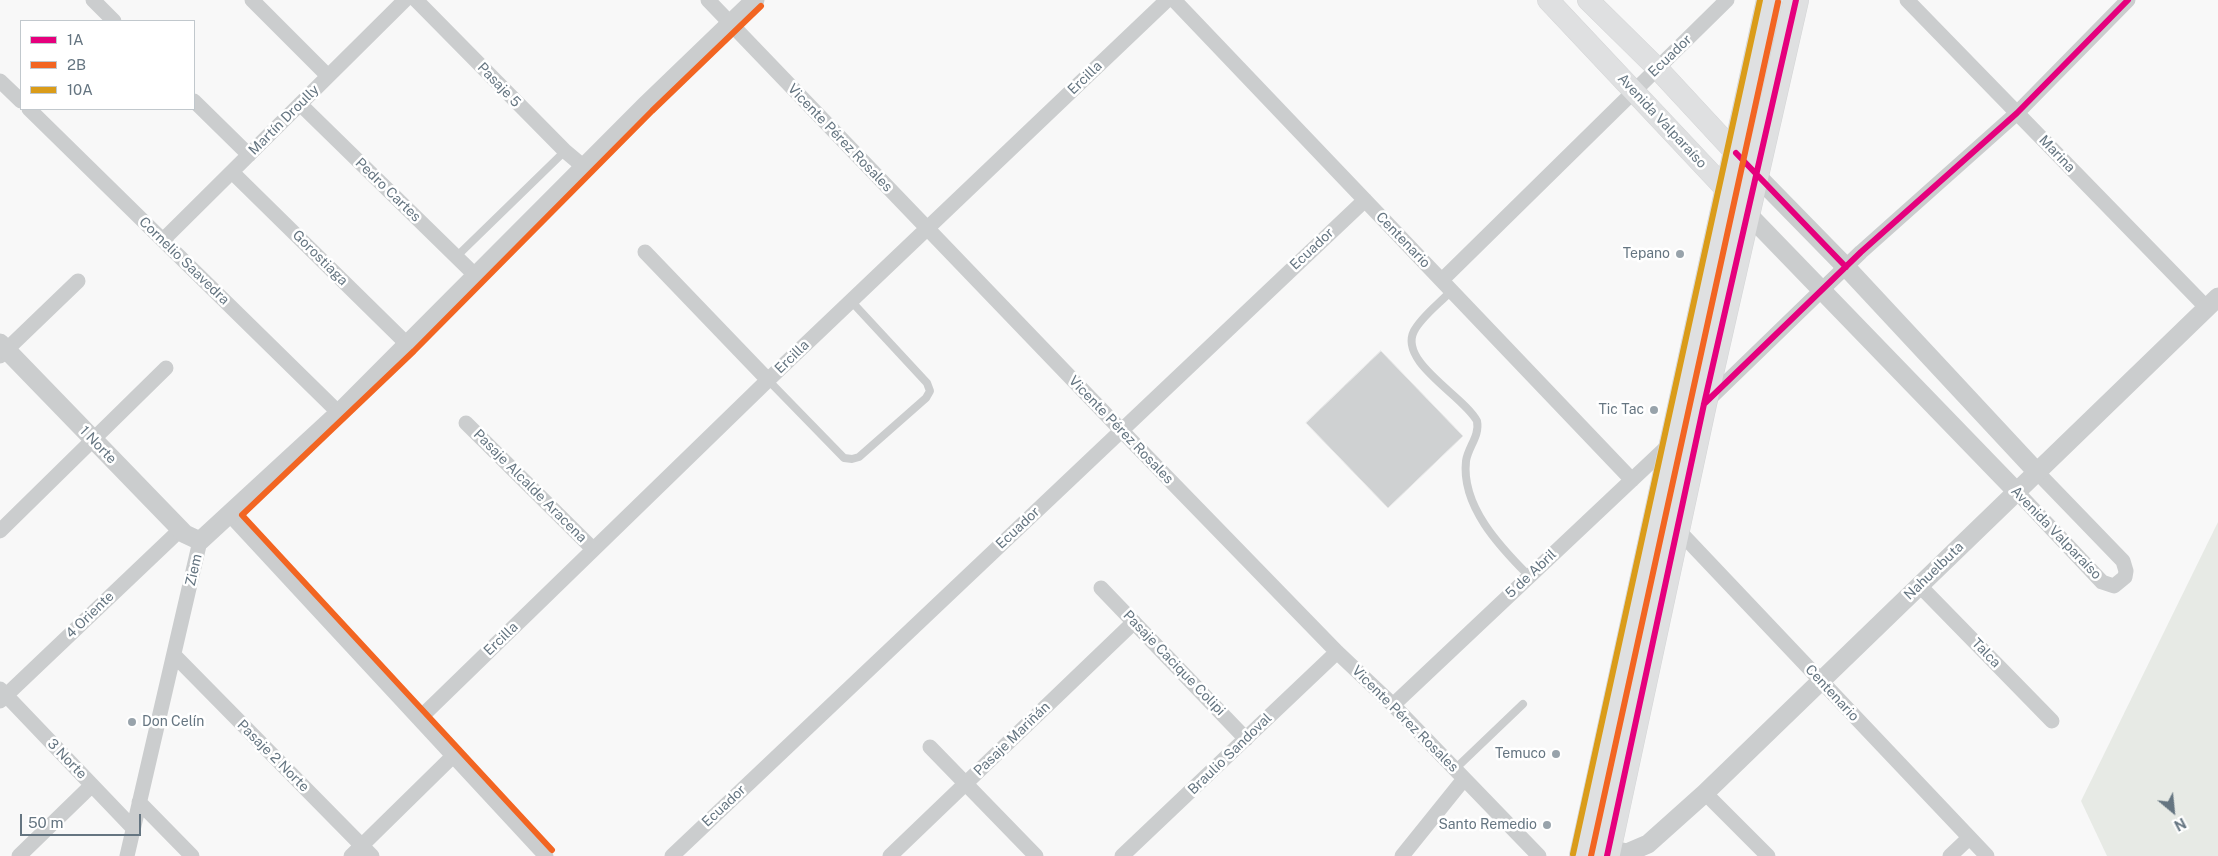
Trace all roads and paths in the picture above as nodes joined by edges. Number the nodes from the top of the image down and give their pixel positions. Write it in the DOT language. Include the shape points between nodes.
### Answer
graph roads {
  1 [pos="92,0"];
  2 [pos="405,0"];
  3 [pos="416,0"];
  4 [pos="708,0"];
  5 [pos="755,0"];
  6 [pos="1167,0"];
  7 [pos="1174,0"];
  8 [pos="1548,0"];
  9 [pos="1588,0"];
  10 [pos="1727,0"];
  11 [pos="1769,0"];
  12 [pos="1796,0"];
  13 [pos="1907,0"];
  14 [pos="2128,0"];
  15 [pos="258,2"];
  16 [pos="113,20"];
  17 [pos="730,24"];
  18 [pos="1657,68"];
  19 [pos="328,76"];
  20 [pos="0,81"];
  21 [pos="1634,91"];
  22 [pos="20,100"];
  23 [pos="195,101"];
  24 [pos="300,104"];
  25 [pos="30,110"];
  26 [pos="2017,113"];
  27 [pos="565,151"];
  28 [pos="1736,153"];
  29 [pos="249,155"];
  30 [pos="584,167"];
  31 [pos="232,172"];
  32 [pos="1755,174"];
  33 [pos="1728,190"];
  34 [pos="1365,200"];
  35 [pos="1747,213"];
  36 [pos="927,228"];
  37 [pos="163,240"];
  38 [pos="646,252"];
  39 [pos="456,257"];
  40 [pos="1846,267"];
  41 [pos="476,276"];
  42 [pos="78,281"];
  43 [pos="1446,286"];
  44 [pos="1822,290"];
  45 [pos="851,301"];
  46 [pos="2212,302"];
  47 [pos="408,345"];
  48 [pos="2,350"];
  49 [pos="166,368"];
  50 [pos="768,380"];
  51 [pos="1704,404"];
  52 [pos="339,413"];
  53 [pos="466,423"];
  54 [pos="1121,430"];
  55 [pos="93,440"];
  56 [pos="1671,443"];
  57 [pos="2036,472"];
  58 [pos="1632,480"];
  59 [pos="2016,491"];
  60 [pos="230,515"];
  61 [pos="181,530"];
  62 [pos="1678,530"];
  63 [pos="0,531"];
  64 [pos="200,541"];
  65 [pos="593,549"];
  66 [pos="1529,576"];
  67 [pos="1919,585"];
  68 [pos="1102,588"];
  69 [pos="1134,622"];
  70 [pos="1336,652"];
  71 [pos="174,655"];
  72 [pos="1820,681"];
  73 [pos="2,695"];
  74 [pos="1523,704"];
  75 [pos="1392,705"];
  76 [pos="420,718"];
  77 [pos="2052,722"];
  78 [pos="1246,739"];
  79 [pos="930,747"];
  80 [pos="453,756"];
  81 [pos="1459,774"];
  82 [pos="966,783"];
  83 [pos="92,785"];
  84 [pos="1705,793"];
  85 [pos="139,802"];
  86 [pos="133,828"];
  87 [pos="1969,838"];
  88 [pos="1644,850"];
  89 [pos="361,852"];
  90 [pos="1608,852"];
  91 [pos="19,856"];
  92 [pos="127,856"];
  93 [pos="192,856"];
  94 [pos="546,856"];
  95 [pos="672,856"];
  96 [pos="890,856"];
  97 [pos="1036,856"];
  98 [pos="1122,856"];
  99 [pos="1402,856"];
  100 [pos="1539,856"];
  101 [pos="1582,856"];
  102 [pos="1768,856"];
  103 [pos="1950,856"];
  104 [pos="1987,856"];
  1 -- 16 [label="street"];
  2 -- 19 [label="street, Martín Droully"];
  3 -- 27 [label="street, Pasaje 5"];
  4 -- 17 [label="street, Vicente Pérez Rosales"];
  5 -- 17 [label="street, Ziem"];
  6 -- 36 [label="street, Ercilla"];
  7 -- 34 [label="street, Centenario"];
  8 -- 21 [label="main road, Avenida Valparaíso"];
  9 -- 18 [label="main road, Avenida Valparaíso"];
  10 -- 18 [label="street, Ecuador"];
  11 -- 28 [label="main road"];
  12 -- 32 [label="main road"];
  13 -- 26 [label="street, Marina"];
  14 -- 26 [label="street"];
  15 -- 19 [label="street"];
  17 -- 30 [label="street, Ziem"];
  17 -- 36 [label="street, Vicente Pérez Rosales"];
  18 -- 21 [label="street, Ecuador"];
  18 -- 28 [label="main road, Avenida Valparaíso"];
  19 -- 24 [label="street, Martín Droully"];
  20 -- 22 [label="street"];
  21 -- 33 [label="main road, Avenida Valparaíso"];
  21 -- 43 [label="street, Ecuador"];
  23 -- 29 [label="street"];
  24 -- 29 [label="street, Martín Droully"];
  24 -- 39 [label="street, Pedro Cartes"];
  25 -- 37 [label="street, Cornelio Saavedra"];
  26 -- 40 [label="street"];
  26 -- 46 [label="street, Marina"];
  27 -- 30 [label="street, Pasaje 5"];
  27 -- 39 [label="lane"];
  28 -- 32 [label="main road, Avenida Valparaíso"];
  28 -- 33 [label="main road"];
  29 -- 31 [label="street, Martín Droully"];
  30 -- 41 [label="street, Ziem"];
  31 -- 37 [label="street, Martín Droully"];
  31 -- 47 [label="street, Gorostiaga"];
  32 -- 35 [label="main road"];
  32 -- 40 [label="street, Avenida Valparaíso"];
  33 -- 35 [label="main road, Avenida Valparaíso"];
  33 -- 56 [label="main road"];
  34 -- 43 [label="street, Centenario"];
  34 -- 54 [label="street, Ecuador"];
  35 -- 44 [label="street, Avenida Valparaíso"];
  35 -- 51 [label="main road"];
  36 -- 45 [label="street, Ercilla"];
  36 -- 54 [label="street, Vicente Pérez Rosales"];
  37 -- 52 [label="street, Cornelio Saavedra"];
  38 -- 50 [label="street"];
  39 -- 41 [label="street, Pedro Cartes"];
  40 -- 44 [label="street"];
  40 -- 57 [label="street, Avenida Valparaíso"];
  41 -- 47 [label="street, Ziem"];
  42 -- 48 [label="street"];
  43 -- 58 [label="street, Centenario"];
  43 -- 66 [label="lane" via="1416,327 1412,350 1477,421 1478,431 1467,458 1469,490 1495,537"];
  44 -- 51 [label="street"];
  44 -- 59 [label="street, Avenida Valparaíso"];
  45 -- 50 [label="street, Ercilla"];
  45 -- 50 [label="lane" via="927,383 930,391 926,398 859,457 852,459 844,458"];
  46 -- 57 [label="street, Nahuelbuta"];
  47 -- 52 [label="street, Ziem"];
  48 -- 55 [label="street, 1 Norte"];
  49 -- 55 [label="street"];
  50 -- 65 [label="street, Ercilla"];
  51 -- 62 [label="main road"];
  52 -- 60 [label="street, Ziem"];
  53 -- 65 [label="street, Pasaje Alcalde Aracena"];
  54 -- 70 [label="street, Vicente Pérez Rosales"];
  54 -- 95 [label="street, Ecuador"];
  55 -- 61 [label="street, 1 Norte"];
  55 -- 63 [label="street"];
  56 -- 58 [label="street, 5 de Abril"];
  56 -- 101 [label="main road"];
  57 -- 59 [label="street, Nahuelbuta"];
  57 -- 59 [label="street, Avenida Valparaíso" via="2123,561 2126,571 2122,581 2114,586 2102,582"];
  58 -- 66 [label="street, 5 de Abril"];
  59 -- 67 [label="street, Nahuelbuta"];
  60 -- 64 [label="street, Ziem"];
  60 -- 76 [label="street"];
  61 -- 64 [label="street, 1 Norte"];
  61 -- 73 [label="street, 4 Oriente"];
  62 -- 72 [label="street, Centenario"];
  62 -- 90 [label="main road"];
  64 -- 71 [label="street, Ziem"];
  65 -- 76 [label="street, Ercilla"];
  66 -- 75 [label="street, 5 de Abril"];
  67 -- 72 [label="street, Nahuelbuta"];
  67 -- 77 [label="street, Talca"];
  68 -- 69 [label="street, Pasaje Cacique Colipi"];
  69 -- 78 [label="street, Pasaje Cacique Colipi"];
  69 -- 82 [label="street, Pasaje Mariñán"];
  70 -- 75 [label="street, Vicente Pérez Rosales"];
  70 -- 78 [label="street, Braulio Sandoval"];
  71 -- 85 [label="street, Ziem"];
  71 -- 89 [label="street, Pasaje 2 Norte"];
  72 -- 84 [label="street, Nahuelbuta"];
  72 -- 87 [label="street, Centenario"];
  73 -- 83 [label="street, 3 Norte"];
  74 -- 81 [label="lane"];
  75 -- 81 [label="street, Vicente Pérez Rosales"];
  76 -- 80 [label="street"];
  78 -- 98 [label="street, Braulio Sandoval"];
  79 -- 82 [label="street"];
  80 -- 89 [label="street"];
  80 -- 94 [label="street"];
  81 -- 99 [label="street"];
  81 -- 100 [label="street, Vicente Pérez Rosales"];
  82 -- 96 [label="street, Pasaje Mariñán"];
  82 -- 97 [label="street"];
  83 -- 86 [label="street, 3 Norte"];
  83 -- 91 [label="street"];
  84 -- 88 [label="street, Nahuelbuta"];
  84 -- 102 [label="street"];
  85 -- 86 [label="street, Ziem"];
  85 -- 93 [label="street"];
  86 -- 92 [label="street, Ziem"];
  87 -- 103 [label="street"];
  87 -- 104 [label="street, Centenario"];
  88 -- 90 [label="street, Nahuelbuta"];
}
